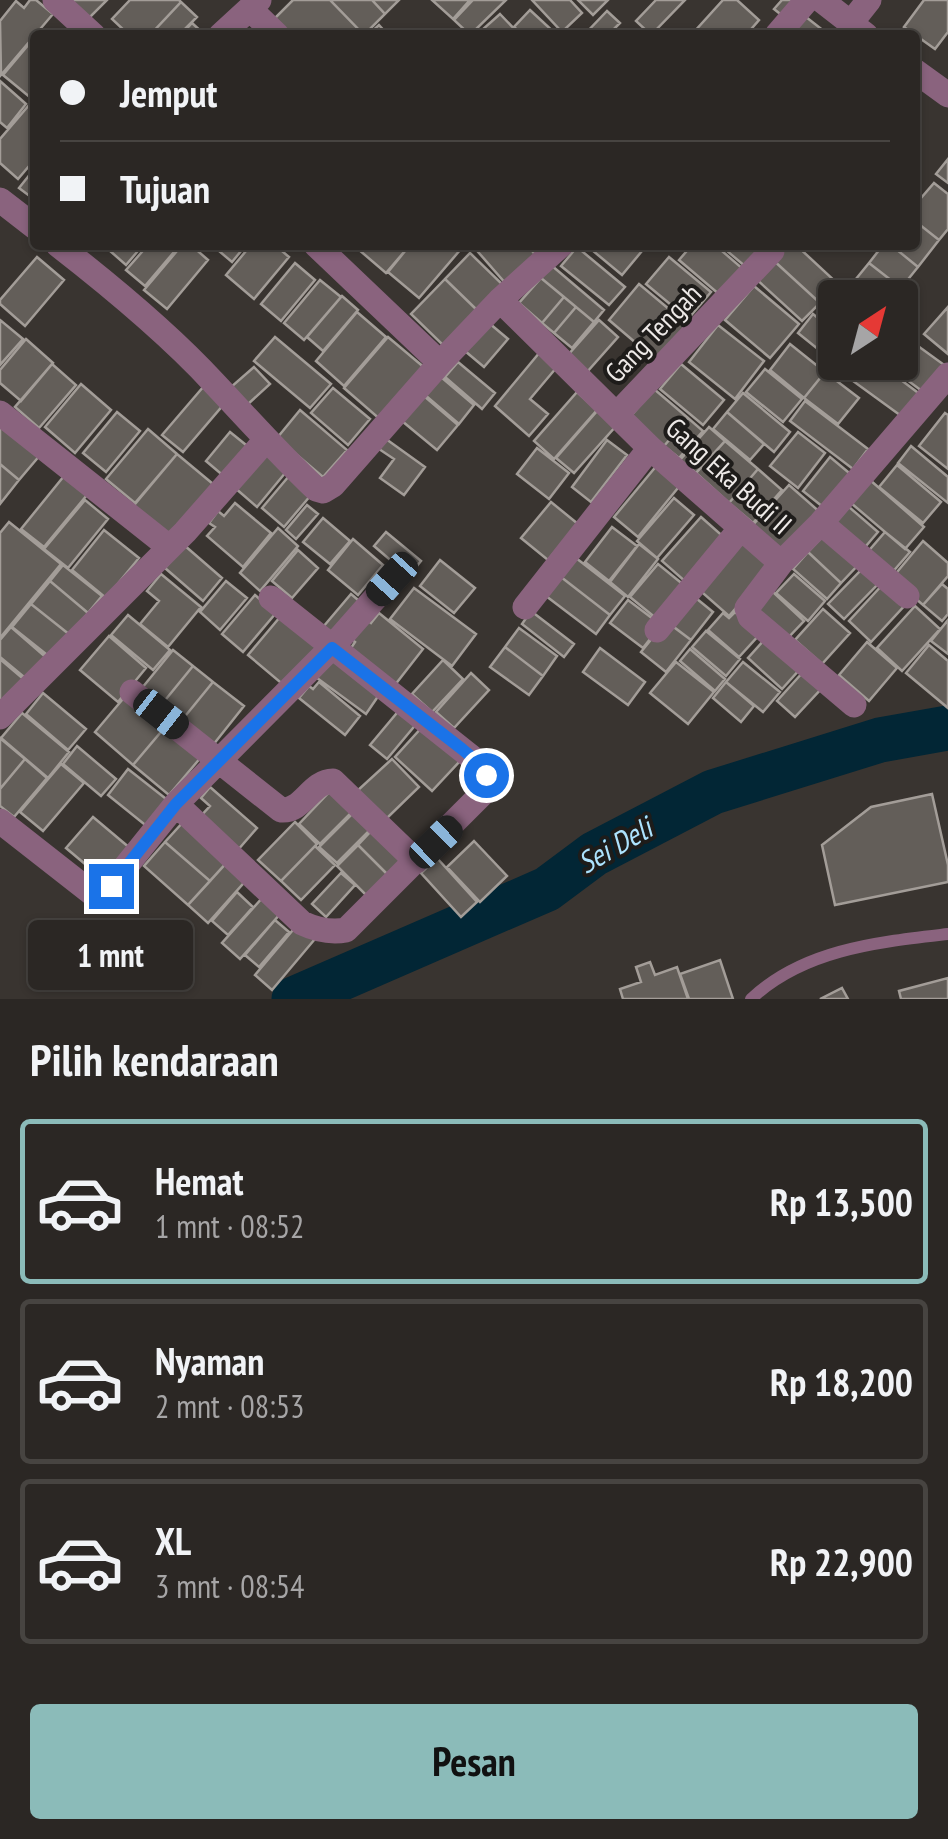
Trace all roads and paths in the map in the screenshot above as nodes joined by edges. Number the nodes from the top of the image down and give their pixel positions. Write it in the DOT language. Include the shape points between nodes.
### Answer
graph roads {
  1 [pos="55,0"];
  2 [pos="808,0"];
  3 [pos="821,0"];
  4 [pos="869,0"];
  5 [pos="254,4"];
  6 [pos="858,29"];
  7 [pos="88,30"];
  8 [pos="226,30"];
  9 [pos="273,30"];
  10 [pos="781,30"];
  11 [pos="920,76"];
  12 [pos="948,96"];
  13 [pos="0,200"];
  14 [pos="30,223"];
  15 [pos="64,250"];
  16 [pos="321,250"];
  17 [pos="555,250"];
  18 [pos="772,251"];
  19 [pos="500,300"];
  20 [pos="440,363"];
  21 [pos="948,375"];
  22 [pos="0,413"];
  23 [pos="618,413"];
  24 [pos="264,440"];
  25 [pos="650,448"];
  26 [pos="821,523"];
  27 [pos="741,528"];
  28 [pos="168,547"];
  29 [pos="781,563"];
  30 [pos="392,579"];
  31 [pos="907,596"];
  32 [pos="271,598"];
  33 [pos="525,607"];
  34 [pos="656,630"];
  35 [pos="332,648"];
  36 [pos="132,692"];
  37 [pos="854,706"];
  38 [pos="0,717"];
  39 [pos="220,760"];
  40 [pos="176,804"];
  41 [pos="0,821"];
  42 [pos="416,861"];
  43 [pos="948,934"];
  44 [pos="751,999"];
  1 -- 7 [label="street"];
  2 -- 10 [label="street"];
  3 -- 6 [label="street"];
  4 -- 6 [label="street"];
  5 -- 8 [label="street"];
  5 -- 9 [label="street"];
  11 -- 12 [label="street"];
  13 -- 14 [label="street"];
  15 -- 24 [label="street" via="212,381"];
  16 -- 20 [label="street"];
  17 -- 19 [label="street"];
  18 -- 23 [label="street, Gang Tengah"];
  19 -- 20 [label="street"];
  19 -- 23 [label="street, Gang Eka Budi II"];
  20 -- 24 [label="street" via="329,489 316,489"];
  21 -- 26 [label="street, Gang Eka Budi II"];
  22 -- 28 [label="street"];
  23 -- 25 [label="street, Gang Eka Budi II"];
  24 -- 28 [label="street"];
  25 -- 27 [label="street, Gang Eka Budi II"];
  25 -- 33 [label="street"];
  26 -- 29 [label="street, Gang Eka Budi II"];
  26 -- 31 [label="street"];
  27 -- 29 [label="street, Gang Eka Budi II"];
  27 -- 34 [label="street"];
  28 -- 38 [label="street"];
  29 -- 37 [label="street" via="748,604 748,614"];
  30 -- 35 [label="street"];
  32 -- 35 [label="street"];
  35 -- 39 [label="street"];
  35 -- 42 [label="street" via="486,775 475,804"];
  36 -- 39 [label="street"];
  39 -- 40 [label="street"];
  39 -- 42 [label="street" via="280,810 292,810 322,782 333,782"];
  40 -- 41 [label="street" via="111,886 94,894"];
  40 -- 42 [label="street" via="315,929 346,930"];
  43 -- 44 [label="lane" via="856,946 786,974"];
}
